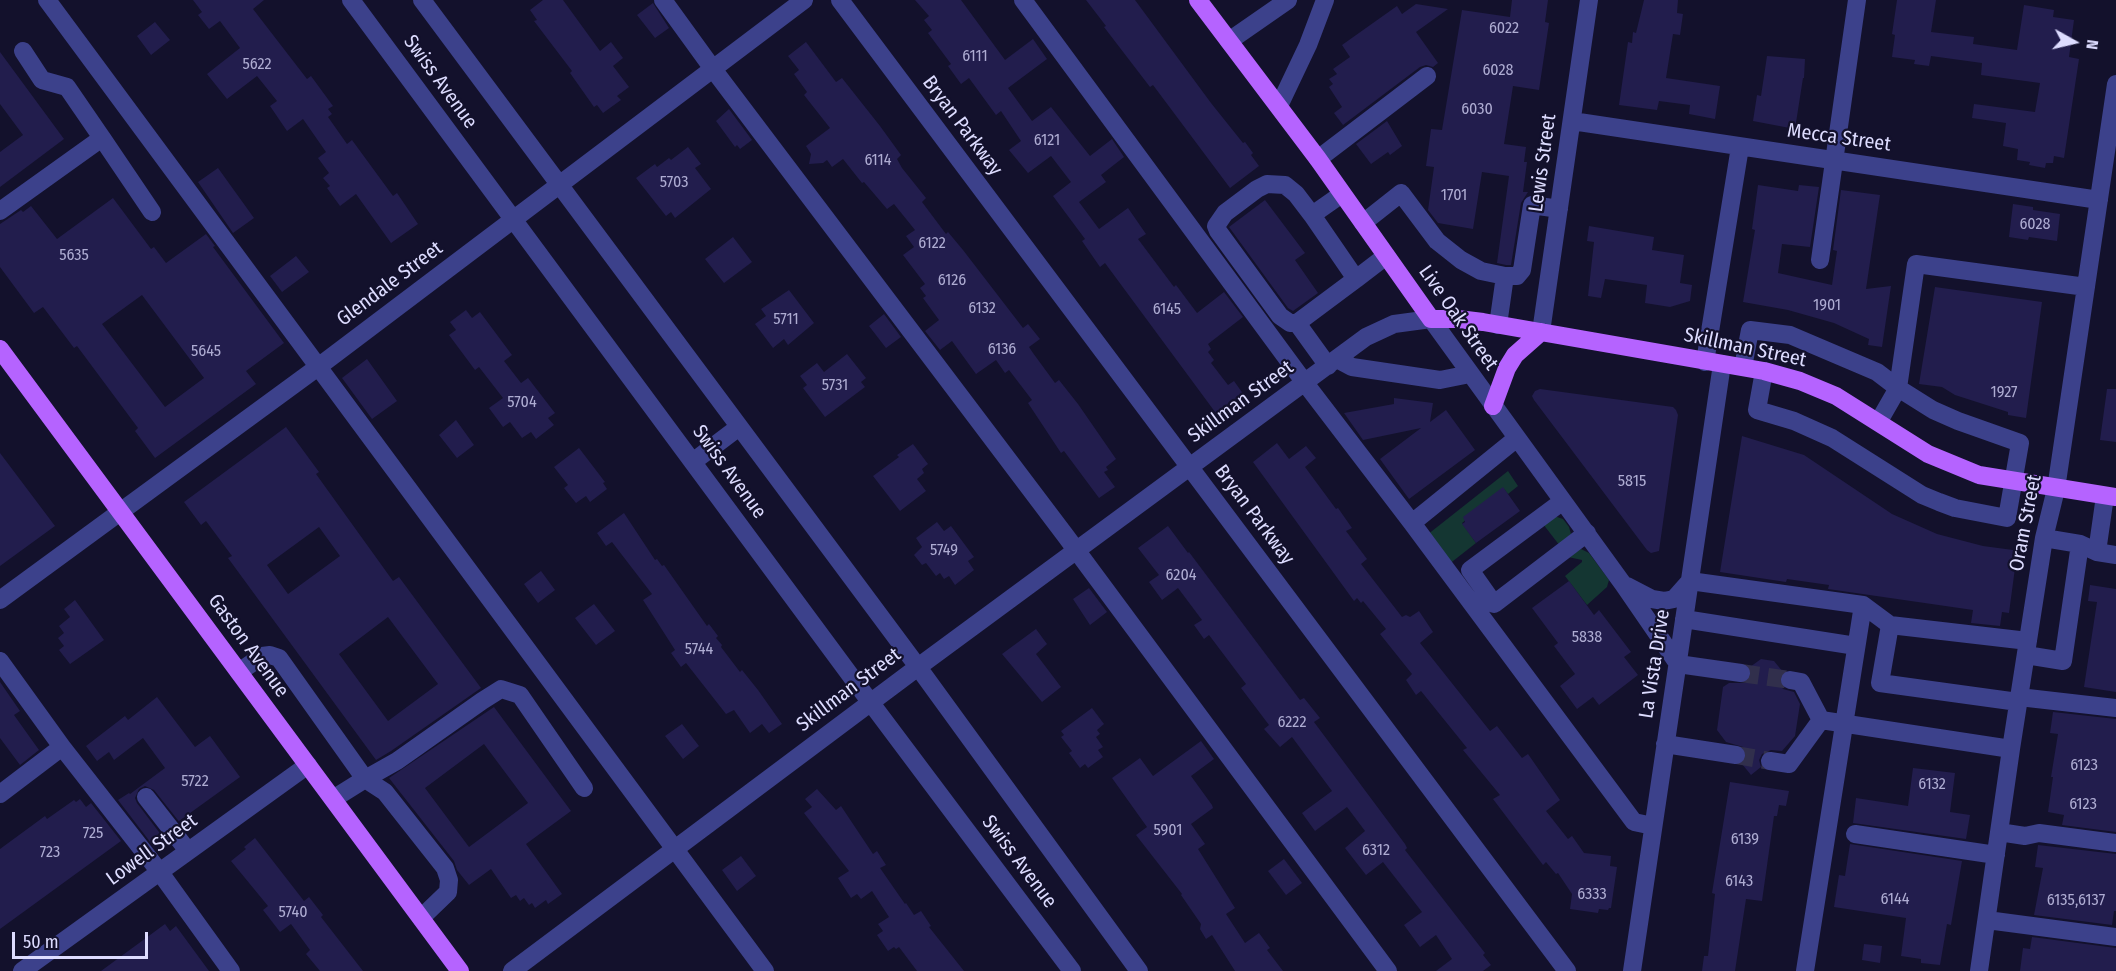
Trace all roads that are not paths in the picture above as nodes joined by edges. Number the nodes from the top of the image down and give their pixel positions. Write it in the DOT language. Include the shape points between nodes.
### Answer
graph roads {
  1 [pos="47,0"];
  2 [pos="351,0"];
  3 [pos="422,0"];
  4 [pos="663,0"];
  5 [pos="804,0"];
  6 [pos="840,0"];
  7 [pos="1023,0"];
  8 [pos="1198,0"];
  9 [pos="1288,0"];
  10 [pos="1325,0"];
  11 [pos="1589,0"];
  12 [pos="1857,0"];
  13 [pos="1229,41"];
  14 [pos="23,51"];
  15 [pos="713,69"];
  16 [pos="1427,76"];
  17 [pos="2115,94"];
  18 [pos="1279,106"];
  19 [pos="1572,121"];
  20 [pos="102,138"];
  21 [pos="1740,147"];
  22 [pos="1318,159"];
  23 [pos="1835,160"];
  24 [pos="560,184"];
  25 [pos="1342,194"];
  26 [pos="2099,200"];
  27 [pos="1559,209"];
  28 [pos="0,211"];
  29 [pos="152,212"];
  30 [pos="1312,215"];
  31 [pos="513,220"];
  32 [pos="1363,223"];
  33 [pos="1386,255"];
  34 [pos="1820,260"];
  35 [pos="1514,273"];
  36 [pos="1550,273"];
  37 [pos="1356,279"];
  38 [pos="2086,287"];
  39 [pos="1431,319"];
  40 [pos="1297,323"];
  41 [pos="1498,325"];
  42 [pos="1541,332"];
  43 [pos="0,349"];
  44 [pos="1333,362"];
  45 [pos="1713,363"];
  46 [pos="318,367"];
  47 [pos="1743,367"];
  48 [pos="1764,371"];
  49 [pos="1470,374"];
  50 [pos="1305,383"];
  51 [pos="1898,388"];
  52 [pos="1493,406"];
  53 [pos="1879,421"];
  54 [pos="739,427"];
  55 [pos="1517,438"];
  56 [pos="694,461"];
  57 [pos="1191,468"];
  58 [pos="2014,482"];
  59 [pos="2056,489"];
  60 [pos="2111,496"];
  61 [pos="1563,501"];
  62 [pos="121,512"];
  63 [pos="1412,523"];
  64 [pos="1587,533"];
  65 [pos="2044,538"];
  66 [pos="2080,544"];
  67 [pos="1077,550"];
  68 [pos="2097,552"];
  69 [pos="2116,555"];
  70 [pos="1690,581"];
  71 [pos="1623,584"];
  72 [pos="0,600"];
  73 [pos="1863,605"];
  74 [pos="1684,619"];
  75 [pos="1890,625"];
  76 [pos="1856,646"];
  77 [pos="2027,648"];
  78 [pos="0,661"];
  79 [pos="1678,664"];
  80 [pos="918,667"];
  81 [pos="239,672"];
  82 [pos="1741,673"];
  83 [pos="1790,680"];
  84 [pos="2019,700"];
  85 [pos="871,703"];
  86 [pos="2116,708"];
  87 [pos="1821,720"];
  88 [pos="1843,723"];
  89 [pos="1665,744"];
  90 [pos="62,747"];
  91 [pos="2011,748"];
  92 [pos="1736,755"];
  93 [pos="1770,760"];
  94 [pos="308,765"];
  95 [pos="365,779"];
  96 [pos="584,788"];
  97 [pos="0,794"];
  98 [pos="146,797"];
  99 [pos="333,799"];
  100 [pos="1653,826"];
  101 [pos="1999,832"];
  102 [pos="1855,834"];
  103 [pos="2116,843"];
  104 [pos="675,849"];
  105 [pos="188,851"];
  106 [pos="1996,855"];
  107 [pos="159,871"];
  108 [pos="421,918"];
  109 [pos="1986,920"];
  110 [pos="2116,938"];
  111 [pos="22,971"];
  112 [pos="231,971"];
  113 [pos="460,971"];
  114 [pos="512,971"];
  115 [pos="765,971"];
  116 [pos="1072,971"];
  117 [pos="1139,971"];
  118 [pos="1388,971"];
  119 [pos="1567,971"];
  120 [pos="1632,971"];
  121 [pos="1805,971"];
  122 [pos="1979,971"];
  1 -- 46 [label="street"];
  2 -- 31 [label="street, Swiss Avenue"];
  3 -- 24 [label="street, Swiss Avenue"];
  4 -- 15 [label="street"];
  5 -- 15 [label="street, Glendale Street"];
  6 -- 57 [label="street, Bryan Parkway"];
  7 -- 50 [label="street"];
  8 -- 13 [label="main road, Live Oak Street"];
  9 -- 13 [label="street"];
  10 -- 18 [label="street"];
  11 -- 19 [label="street, Lewis Street"];
  12 -- 23 [label="street"];
  13 -- 18 [label="main road, Live Oak Street"];
  14 -- 20 [label="street" via="42,80 67,87"];
  15 -- 24 [label="street, Glendale Street"];
  15 -- 67 [label="street"];
  16 -- 22 [label="street"];
  17 -- 26 [label="street, Oram Street"];
  18 -- 22 [label="main road, Live Oak Street"];
  19 -- 21 [label="street, Mecca Street"];
  19 -- 27 [label="street, Lewis Street"];
  20 -- 28 [label="street"];
  20 -- 29 [label="street"];
  21 -- 23 [label="street, Mecca Street"];
  21 -- 45 [label="street, La Vista Drive"];
  22 -- 25 [label="main road, Live Oak Street"];
  23 -- 26 [label="street, Mecca Street"];
  23 -- 34 [label="street"];
  24 -- 31 [label="street, Glendale Street"];
  24 -- 54 [label="street, Swiss Avenue"];
  25 -- 30 [label="street"];
  25 -- 32 [label="main road, Live Oak Street"];
  26 -- 38 [label="street, Oram Street"];
  27 -- 35 [label="street" via="1532,205"];
  27 -- 36 [label="street, Lewis Street"];
  30 -- 37 [label="street"];
  30 -- 40 [label="street" via="1285,185 1267,184 1225,213 1216,226 1280,316"];
  31 -- 46 [label="street, Glendale Street"];
  31 -- 56 [label="street, Swiss Avenue"];
  32 -- 33 [label="main road, Live Oak Street"];
  32 -- 35 [label="street" via="1401,194 1437,240 1461,260 1481,271"];
  33 -- 37 [label="street"];
  33 -- 39 [label="main road, Live Oak Street"];
  35 -- 36 [label="street"];
  35 -- 41 [label="street"];
  36 -- 42 [label="street, Lewis Street"];
  37 -- 40 [label="street"];
  38 -- 51 [label="street" via="1916,264"];
  38 -- 59 [label="street, Oram Street"];
  39 -- 41 [label="main road, Skillman Street"];
  39 -- 44 [label="street, Skillman Street" via="1381,329"];
  39 -- 49 [label="street, Live Oak Street"];
  40 -- 44 [label="street"];
  41 -- 42 [label="main road, Skillman Street"];
  42 -- 45 [label="main road, Skillman Street"];
  42 -- 52 [label="main road" via="1506,368"];
  43 -- 62 [label="main road, Gaston Avenue"];
  44 -- 49 [label="street" via="1440,380"];
  44 -- 50 [label="street, Skillman Street"];
  45 -- 47 [label="main road, Skillman Street"];
  45 -- 70 [label="street, La Vista Drive"];
  46 -- 62 [label="street, Glendale Street"];
  46 -- 104 [label="street"];
  47 -- 48 [label="main road, Skillman Street"];
  47 -- 51 [label="street" via="1750,330 1790,335 1877,372"];
  48 -- 53 [label="main road, Skillman Street" via="1836,396"];
  48 -- 58 [label="street" via="1756,410 1832,438 1930,499 2007,518"];
  49 -- 52 [label="street, Live Oak Street"];
  50 -- 57 [label="street, Skillman Street"];
  50 -- 63 [label="street"];
  51 -- 53 [label="street"];
  51 -- 58 [label="street" via="1958,422 2020,443"];
  52 -- 55 [label="street, Live Oak Street"];
  53 -- 58 [label="main road, Skillman Street" via="1929,454 1979,475"];
  54 -- 56 [label="street"];
  54 -- 80 [label="street, Swiss Avenue"];
  55 -- 61 [label="street, Live Oak Street"];
  55 -- 63 [label="street"];
  56 -- 85 [label="street, Swiss Avenue"];
  57 -- 67 [label="street, Skillman Street"];
  57 -- 119 [label="street, Bryan Parkway"];
  58 -- 59 [label="main road, Skillman Street"];
  59 -- 60 [label="main road, Skillman Street"];
  59 -- 65 [label="street, Oram Street"];
  60 -- 68 [label="street"];
  61 -- 64 [label="street, Live Oak Street"];
  61 -- 64 [label="street" via="1470,570 1494,604"];
  62 -- 72 [label="street, Glendale Street"];
  62 -- 81 [label="main road, Gaston Avenue"];
  63 -- 100 [label="street" via="1634,822"];
  64 -- 71 [label="street, Live Oak Street"];
  65 -- 66 [label="street"];
  65 -- 77 [label="street, Oram Street"];
  66 -- 68 [label="street"];
  66 -- 77 [label="street" via="2063,661"];
  67 -- 80 [label="street, Skillman Street"];
  67 -- 118 [label="street"];
  68 -- 69 [label="street"];
  70 -- 71 [label="street" via="1674,599 1664,601"];
  70 -- 73 [label="street"];
  70 -- 74 [label="street, La Vista Drive"];
  71 -- 79 [label="street, Live Oak Street"];
  73 -- 75 [label="street"];
  73 -- 76 [label="street"];
  74 -- 76 [label="street"];
  74 -- 79 [label="street, La Vista Drive"];
  75 -- 77 [label="street"];
  75 -- 84 [label="street" via="1880,682"];
  76 -- 88 [label="street"];
  77 -- 84 [label="street, Oram Street"];
  78 -- 90 [label="street"];
  79 -- 82 [label="street"];
  79 -- 89 [label="street, La Vista Drive"];
  80 -- 85 [label="street, Skillman Street"];
  80 -- 117 [label="street, Swiss Avenue"];
  81 -- 94 [label="main road, Gaston Avenue"];
  81 -- 95 [label="street" via="262,656 279,658"];
  83 -- 87 [label="street" via="1801,682"];
  84 -- 86 [label="street"];
  84 -- 91 [label="street, Oram Street"];
  85 -- 104 [label="street, Skillman Street"];
  85 -- 116 [label="street, Swiss Avenue"];
  87 -- 88 [label="street"];
  87 -- 93 [label="street" via="1789,764"];
  88 -- 91 [label="street"];
  88 -- 121 [label="street"];
  89 -- 92 [label="street"];
  89 -- 100 [label="street, La Vista Drive"];
  90 -- 97 [label="street"];
  90 -- 107 [label="street"];
  91 -- 101 [label="street, Oram Street"];
  94 -- 99 [label="main road, Gaston Avenue"];
  94 -- 105 [label="street, Lowell Street"];
  95 -- 96 [label="street" via="501,689 520,695"];
  95 -- 99 [label="street"];
  95 -- 108 [label="street" via="385,792 445,868 448,892"];
  98 -- 105 [label="street"];
  99 -- 108 [label="main road, Gaston Avenue"];
  100 -- 120 [label="street, La Vista Drive"];
  101 -- 103 [label="street"];
  101 -- 106 [label="street, Oram Street"];
  102 -- 106 [label="street"];
  104 -- 114 [label="street, Skillman Street"];
  104 -- 115 [label="street"];
  105 -- 107 [label="street, Lowell Street"];
  106 -- 109 [label="street, Oram Street"];
  107 -- 111 [label="street, Lowell Street"];
  107 -- 112 [label="street"];
  108 -- 113 [label="main road, Gaston Avenue"];
  109 -- 110 [label="street"];
  109 -- 122 [label="street, Oram Street"];
}
